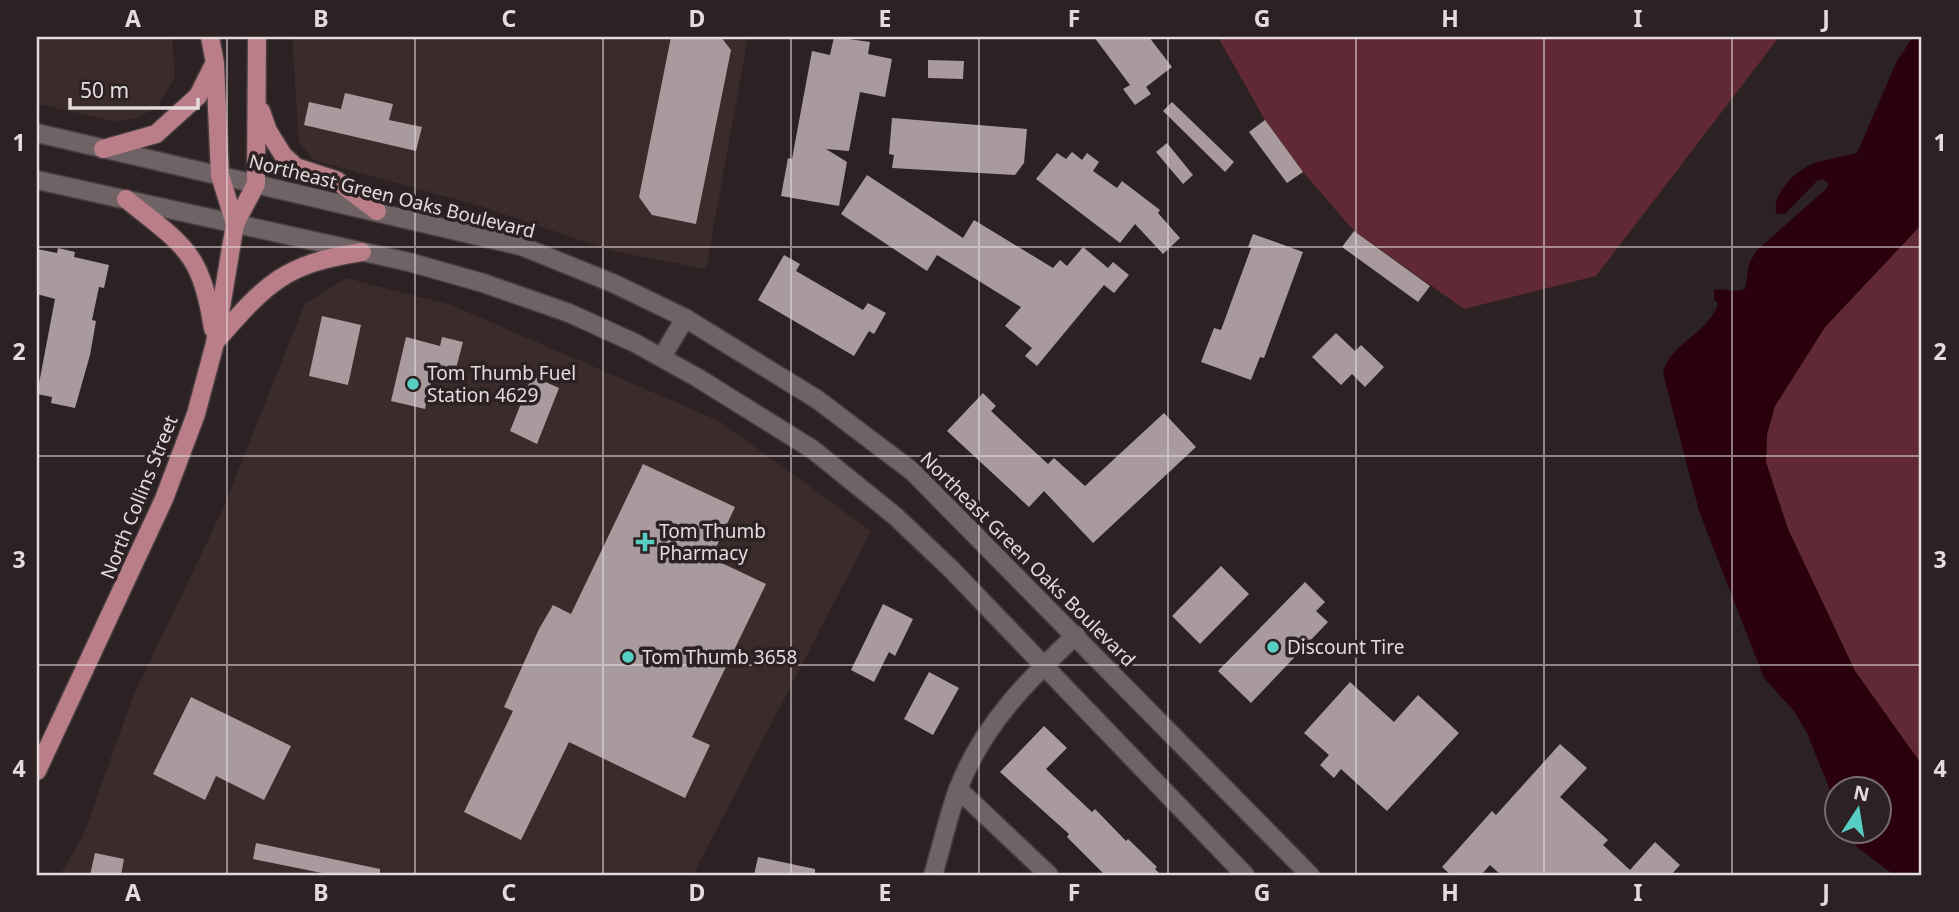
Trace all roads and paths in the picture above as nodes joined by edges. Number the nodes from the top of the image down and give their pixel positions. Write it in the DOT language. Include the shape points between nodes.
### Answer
graph roads {
  1 [pos="210,37"];
  2 [pos="257,37"];
  3 [pos="215,63"];
  4 [pos="259,103"];
  5 [pos="37,133"];
  6 [pos="103,149"];
  7 [pos="220,176"];
  8 [pos="37,180"];
  9 [pos="256,184"];
  10 [pos="125,199"];
  11 [pos="377,211"];
  12 [pos="235,224"];
  13 [pos="362,252"];
  14 [pos="685,318"];
  15 [pos="215,343"];
  16 [pos="662,357"];
  17 [pos="1076,635"];
  18 [pos="1043,666"];
  19 [pos="37,771"];
  20 [pos="958,789"];
  21 [pos="933,875"];
  22 [pos="1049,875"];
  23 [pos="1245,875"];
  24 [pos="1310,875"];
  1 -- 3 [label="main road, North Collins Street"];
  2 -- 4 [label="main road, North Collins Street"];
  3 -- 6 [label="main road" via="198,96 156,134"];
  3 -- 7 [label="main road, North Collins Street"];
  4 -- 9 [label="main road, North Collins Street"];
  4 -- 11 [label="main road" via="268,131 296,167 337,180"];
  5 -- 6 [label="main road, Northeast Green Oaks Boulevard"];
  6 -- 7 [label="main road, Northeast Green Oaks Boulevard"];
  7 -- 9 [label="main road, Northeast Green Oaks Boulevard"];
  7 -- 12 [label="main road, North Collins Street"];
  8 -- 10 [label="main road"];
  9 -- 11 [label="main road, Northeast Green Oaks Boulevard"];
  9 -- 12 [label="main road, North Collins Street"];
  10 -- 12 [label="main road"];
  10 -- 15 [label="main road" via="196,261 207,292"];
  11 -- 14 [label="main road, Northeast Green Oaks Boulevard" via="522,246"];
  12 -- 13 [label="main road"];
  12 -- 15 [label="main road, North Collins Street"];
  13 -- 15 [label="main road" via="315,261 263,288"];
  13 -- 16 [label="main road" via="517,293"];
  14 -- 16 [label="main road"];
  14 -- 17 [label="main road, Northeast Green Oaks Boulevard" via="817,400 914,472"];
  15 -- 19 [label="main road, North Collins Street" via="176,470"];
  16 -- 18 [label="main road" via="780,428 841,472 914,534"];
  17 -- 18 [label="main road"];
  17 -- 24 [label="main road, Northeast Green Oaks Boulevard"];
  18 -- 20 [label="main road" via="1009,700"];
  18 -- 23 [label="main road"];
  20 -- 21 [label="main road"];
  20 -- 22 [label="main road"];
}
